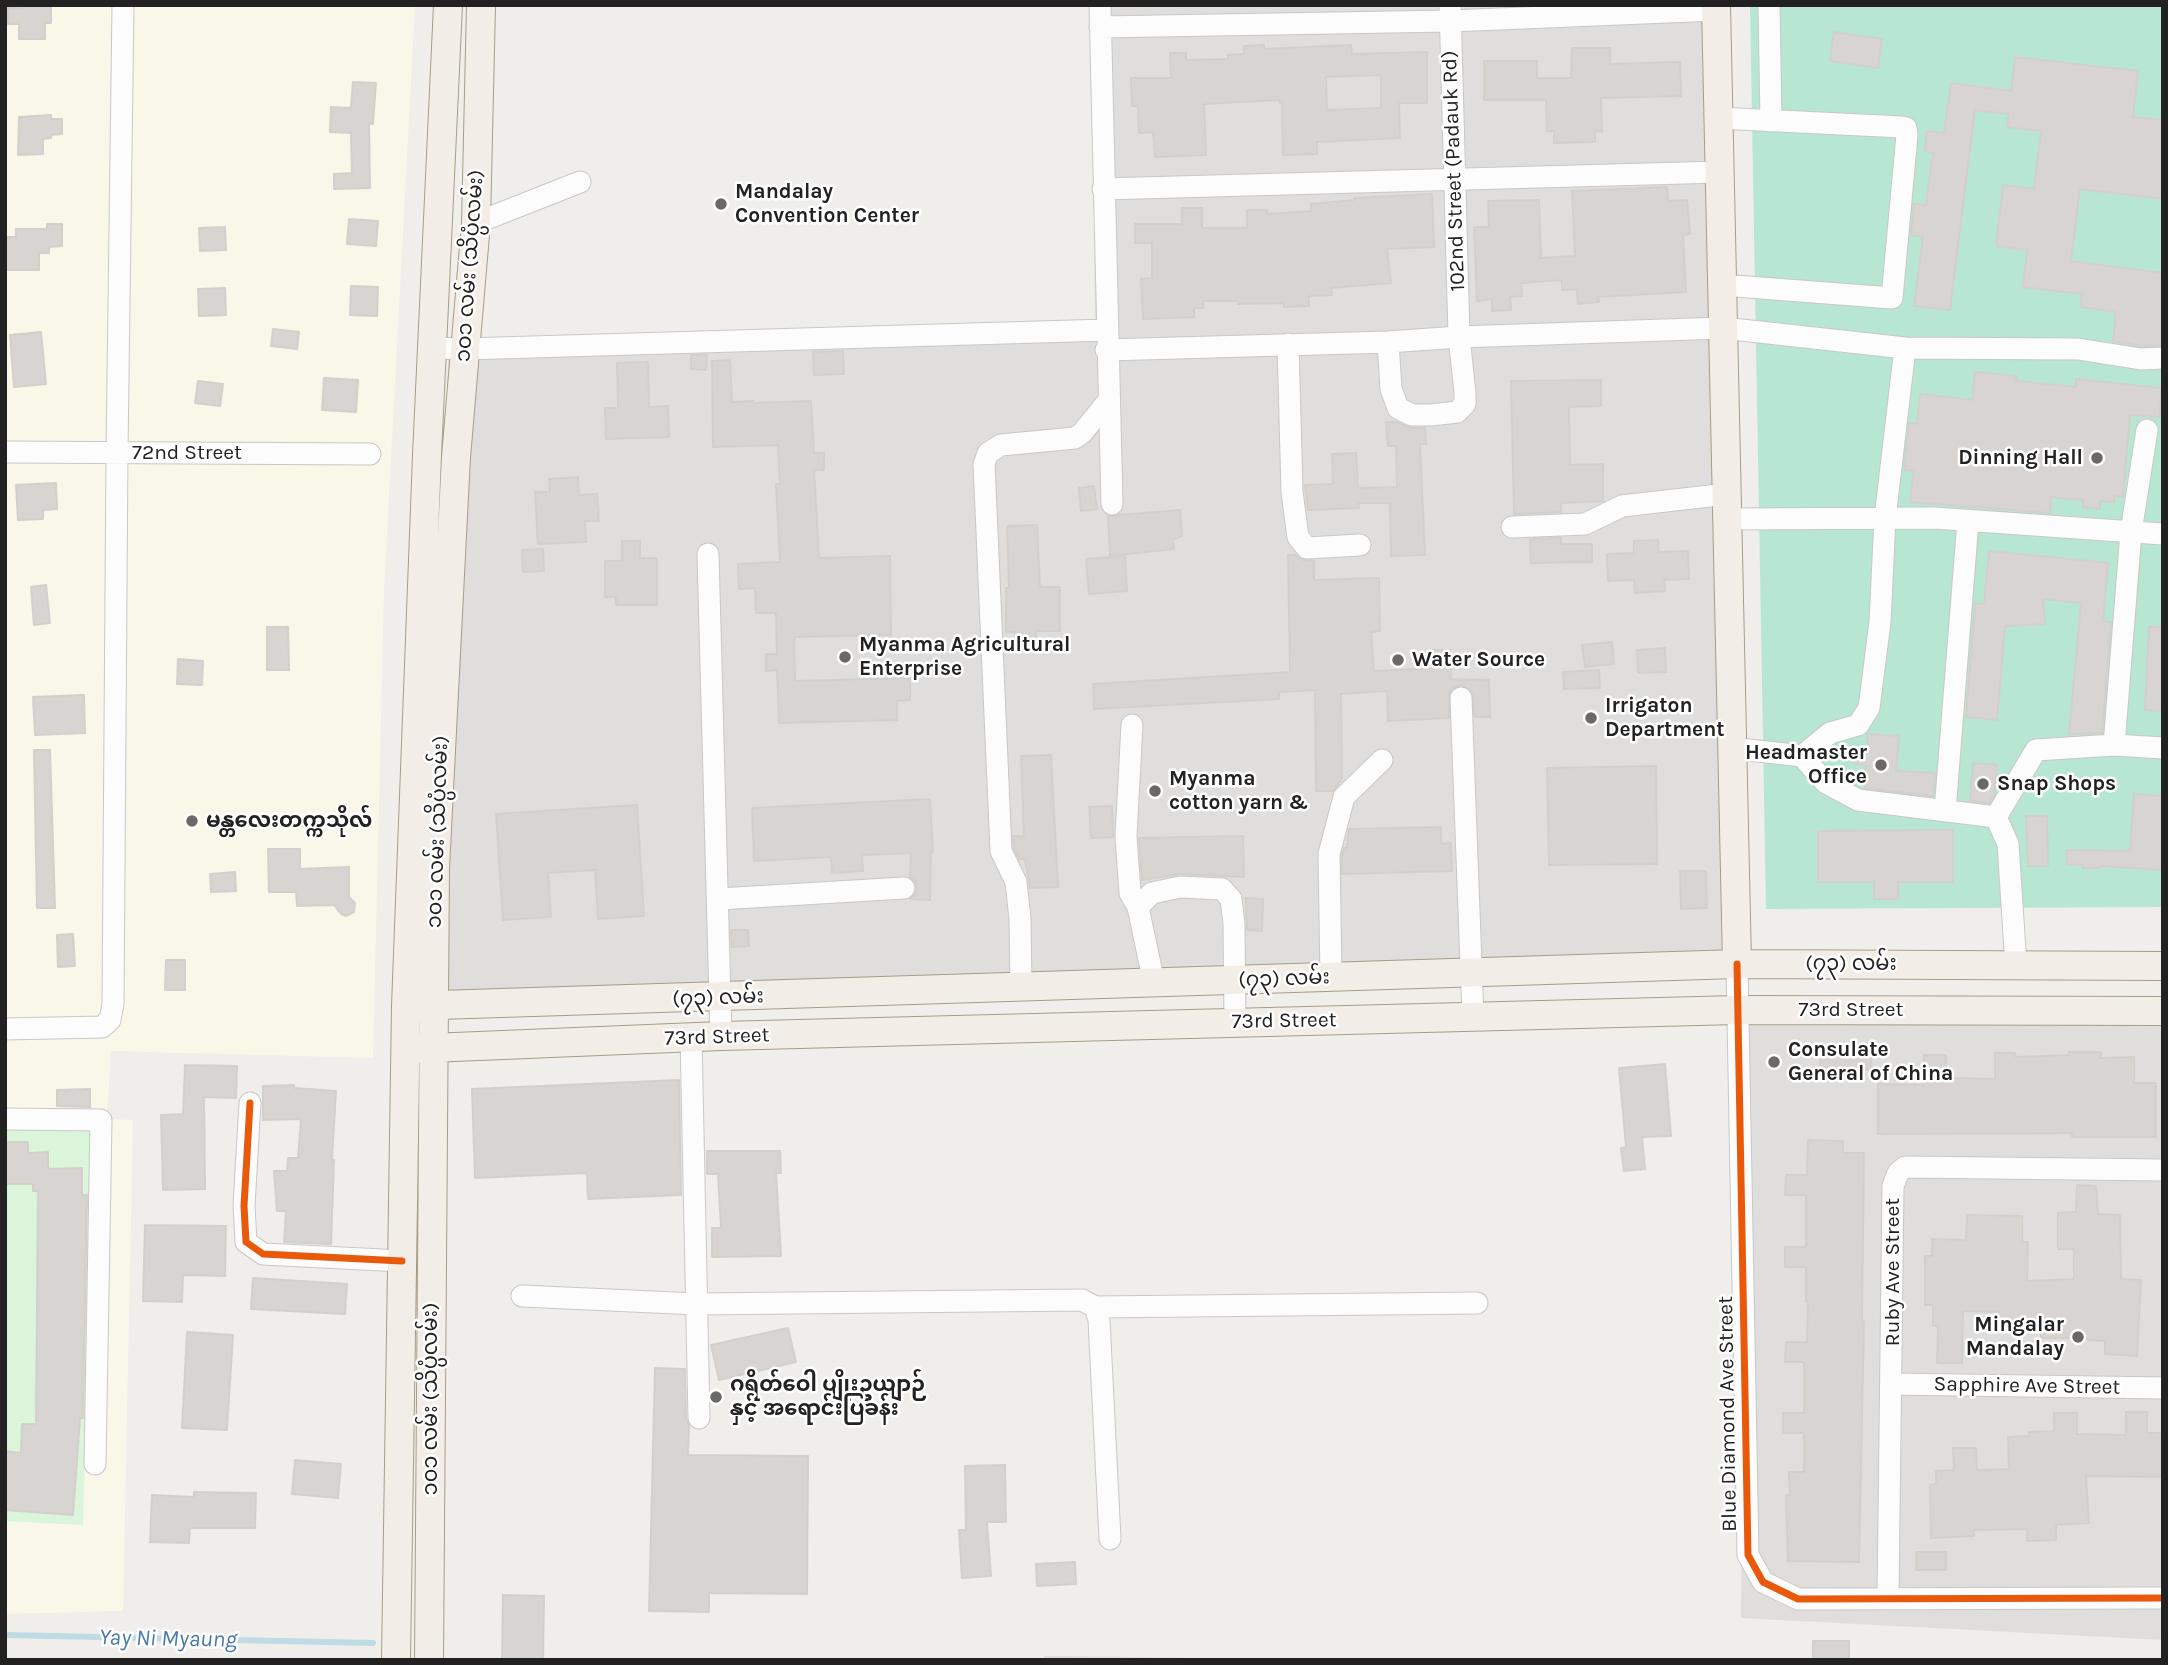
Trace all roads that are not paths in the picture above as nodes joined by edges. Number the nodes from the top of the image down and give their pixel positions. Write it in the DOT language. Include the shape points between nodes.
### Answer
graph roads {
  1 [pos="123,5"];
  2 [pos="448,5"];
  3 [pos="481,5"];
  4 [pos="1100,5"];
  5 [pos="1769,5"];
  6 [pos="1716,8"];
  7 [pos="1450,13"];
  8 [pos="1100,27"];
  9 [pos="447,43"];
  10 [pos="480,43"];
  11 [pos="1718,118"];
  12 [pos="1771,121"];
  13 [pos="1720,172"];
  14 [pos="1455,178"];
  15 [pos="580,182"];
  16 [pos="1103,189"];
  17 [pos="476,223"];
  18 [pos="1722,285"];
  19 [pos="1723,328"];
  20 [pos="1459,337"];
  21 [pos="1106,340"];
  22 [pos="1388,342"];
  23 [pos="1288,344"];
  24 [pos="432,348"];
  25 [pos="1905,348"];
  26 [pos="464,349"];
  27 [pos="2163,358"];
  28 [pos="1108,401"];
  29 [pos="2147,429"];
  30 [pos="5,452"];
  31 [pos="117,452"];
  32 [pos="370,454"];
  33 [pos="427,455"];
  34 [pos="456,457"];
  35 [pos="1112,504"];
  36 [pos="1727,506"];
  37 [pos="1885,518"];
  38 [pos="1968,520"];
  39 [pos="1512,527"];
  40 [pos="2131,532"];
  41 [pos="2163,534"];
  42 [pos="1360,545"];
  43 [pos="708,554"];
  44 [pos="1461,698"];
  45 [pos="1132,725"];
  46 [pos="2114,746"];
  47 [pos="1732,748"];
  48 [pos="2163,748"];
  49 [pos="1802,756"];
  50 [pos="1382,760"];
  51 [pos="1945,811"];
  52 [pos="1996,817"];
  53 [pos="904,888"];
  54 [pos="719,899"];
  55 [pos="1138,907"];
  56 [pos="1737,964"];
  57 [pos="2017,965"];
  58 [pos="2163,966"];
  59 [pos="1472,972"];
  60 [pos="1331,977"];
  61 [pos="1234,981"];
  62 [pos="1154,983"];
  63 [pos="1021,988"];
  64 [pos="722,998"];
  65 [pos="419,1005"];
  66 [pos="2016,1009"];
  67 [pos="1737,1010"];
  68 [pos="2163,1011"];
  69 [pos="1473,1017"];
  70 [pos="1235,1023"];
  71 [pos="5,1029"];
  72 [pos="721,1036"];
  73 [pos="691,1037"];
  74 [pos="419,1048"];
  75 [pos="250,1103"];
  76 [pos="5,1119"];
  77 [pos="2163,1170"];
  78 [pos="402,1261"];
  79 [pos="522,1296"];
  80 [pos="1477,1303"];
  81 [pos="697,1304"];
  82 [pos="1095,1307"];
  83 [pos="1892,1384"];
  84 [pos="2163,1388"];
  85 [pos="699,1418"];
  86 [pos="95,1464"];
  87 [pos="1110,1539"];
  88 [pos="1888,1597"];
  89 [pos="2163,1598"];
  90 [pos="396,1660"];
  91 [pos="429,1660"];
  1 -- 31 [label="street"];
  2 -- 9 [label="main road, ၁၀၁ လမ်း (သိပ္ပံလမ်း)"];
  3 -- 10 [label="main road, ၁၀၁ လမ်း (သိပ္ပံလမ်း)"];
  4 -- 8 [label="street"];
  5 -- 12 [label="street"];
  6 -- 7 [label="street"];
  6 -- 11 [label="main road"];
  7 -- 8 [label="street"];
  7 -- 14 [label="street, 102nd Street (Padauk Rd)"];
  8 -- 16 [label="street"];
  9 -- 10 [label="street"];
  9 -- 24 [label="main road, ၁၀၁ လမ်း (သိပ္ပံလမ်း)"];
  10 -- 17 [label="main road, ၁၀၁ လမ်း (သိပ္ပံလမ်း)"];
  11 -- 12 [label="street"];
  11 -- 13 [label="main road"];
  12 -- 18 [label="street" via="1906,128 1894,294 1887,299"];
  13 -- 14 [label="street"];
  13 -- 18 [label="main road"];
  14 -- 16 [label="street"];
  14 -- 20 [label="street, 102nd Street (Padauk Rd)"];
  15 -- 17 [label="street"];
  16 -- 21 [label="street"];
  17 -- 26 [label="main road, ၁၀၁ လမ်း (သိပ္ပံလမ်း)"];
  18 -- 19 [label="main road"];
  19 -- 20 [label="street"];
  19 -- 25 [label="street"];
  19 -- 36 [label="main road"];
  20 -- 22 [label="street"];
  20 -- 22 [label="street, 102nd Street (Padauk Rd)" via="1465,404 1457,412 1431,415 1412,415 1398,408 1391,389"];
  21 -- 23 [label="street"];
  21 -- 26 [label="street"];
  21 -- 28 [label="street"];
  22 -- 23 [label="street"];
  23 -- 42 [label="street" via="1292,492 1298,537 1307,548"];
  24 -- 26 [label="street"];
  24 -- 33 [label="main road, ၁၀၁ လမ်း (သိပ္ပံလမ်း)"];
  25 -- 27 [label="street" via="2078,349"];
  25 -- 37 [label="street"];
  26 -- 34 [label="main road, ၁၀၁ လမ်း (သိပ္ပံလမ်း)"];
  28 -- 35 [label="street"];
  28 -- 63 [label="street" via="1074,438 1001,445 988,453 984,464 1001,851 1017,882"];
  29 -- 40 [label="street"];
  30 -- 31 [label="street, 72nd Street"];
  31 -- 32 [label="street, 72nd Street"];
  31 -- 71 [label="street" via="114,1004 110,1020 102,1027"];
  33 -- 34 [label="main road"];
  33 -- 65 [label="main road, ၁၀၁ လမ်း (သိပ္ပံလမ်း)"];
  34 -- 65 [label="main road, ၁၀၁ လမ်း (သိပ္ပံလမ်း)" via="435,868"];
  36 -- 37 [label="street"];
  36 -- 39 [label="street" via="1622,506 1585,524"];
  36 -- 47 [label="main road"];
  37 -- 38 [label="street"];
  37 -- 49 [label="street" via="1880,622 1869,708 1858,725 1830,733"];
  38 -- 40 [label="street"];
  38 -- 51 [label="street"];
  40 -- 41 [label="street"];
  40 -- 46 [label="street"];
  43 -- 54 [label="street"];
  44 -- 59 [label="street"];
  45 -- 55 [label="street" via="1126,836 1130,893"];
  46 -- 48 [label="street"];
  46 -- 52 [label="street" via="2036,750"];
  47 -- 49 [label="street"];
  47 -- 56 [label="main road"];
  49 -- 51 [label="street" via="1826,783 1858,800"];
  50 -- 60 [label="street" via="1344,797 1329,854"];
  51 -- 52 [label="street"];
  52 -- 57 [label="street" via="2008,844"];
  53 -- 54 [label="street"];
  54 -- 64 [label="street"];
  55 -- 61 [label="street" via="1152,893 1180,887 1222,889 1231,899"];
  55 -- 62 [label="street"];
  56 -- 57 [label="main road, (၇၃) လမ်း"];
  56 -- 59 [label="main road, (၇၃) လမ်း"];
  56 -- 67 [label="street, Blue Diamond Ave Street"];
  57 -- 58 [label="main road, (၇၃) လမ်း"];
  57 -- 66 [label="main road"];
  59 -- 60 [label="main road, (၇၃) လမ်း"];
  59 -- 69 [label="street"];
  60 -- 61 [label="main road, (၇၃) လမ်း"];
  61 -- 62 [label="main road, (၇၃) လမ်း"];
  61 -- 70 [label="street"];
  62 -- 63 [label="main road, (၇၃) လမ်း"];
  63 -- 64 [label="main road, (၇၃) လမ်း"];
  64 -- 65 [label="main road, (၇၃) လမ်း"];
  64 -- 72 [label="street"];
  65 -- 74 [label="main road, ၁၀၁ လမ်း (သိပ္ပံလမ်း)"];
  66 -- 67 [label="main road, 73rd Street"];
  66 -- 68 [label="main road, 73rd Street"];
  67 -- 69 [label="main road, 73rd Street"];
  67 -- 88 [label="street, Blue Diamond Ave Street" via="1748,1555 1763,1583 1798,1599"];
  69 -- 70 [label="main road, 73rd Street"];
  70 -- 72 [label="main road, 73rd Street"];
  72 -- 73 [label="main road, 73rd Street"];
  73 -- 74 [label="main road, 73rd Street"];
  73 -- 81 [label="street"];
  74 -- 78 [label="main road, ၁၀၁ လမ်း (သိပ္ပံလမ်း)"];
  74 -- 91 [label="main road, ၁၀၁ လမ်း (သိပ္ပံလမ်း)"];
  75 -- 78 [label="street" via="246,1242 263,1254"];
  76 -- 86 [label="street" via="101,1120"];
  77 -- 83 [label="street, Ruby Ave Street" via="1902,1169 1893,1186"];
  78 -- 90 [label="main road, ၁၀၁ လမ်း (သိပ္ပံလမ်း)"];
  79 -- 81 [label="street"];
  80 -- 82 [label="street"];
  81 -- 82 [label="street" via="1082,1300"];
  81 -- 85 [label="street"];
  82 -- 87 [label="street"];
  83 -- 84 [label="street, Sapphire Ave Street"];
  83 -- 88 [label="street, Ruby Ave Street"];
  88 -- 89 [label="street, Blue Diamond Ave Street"];
}
